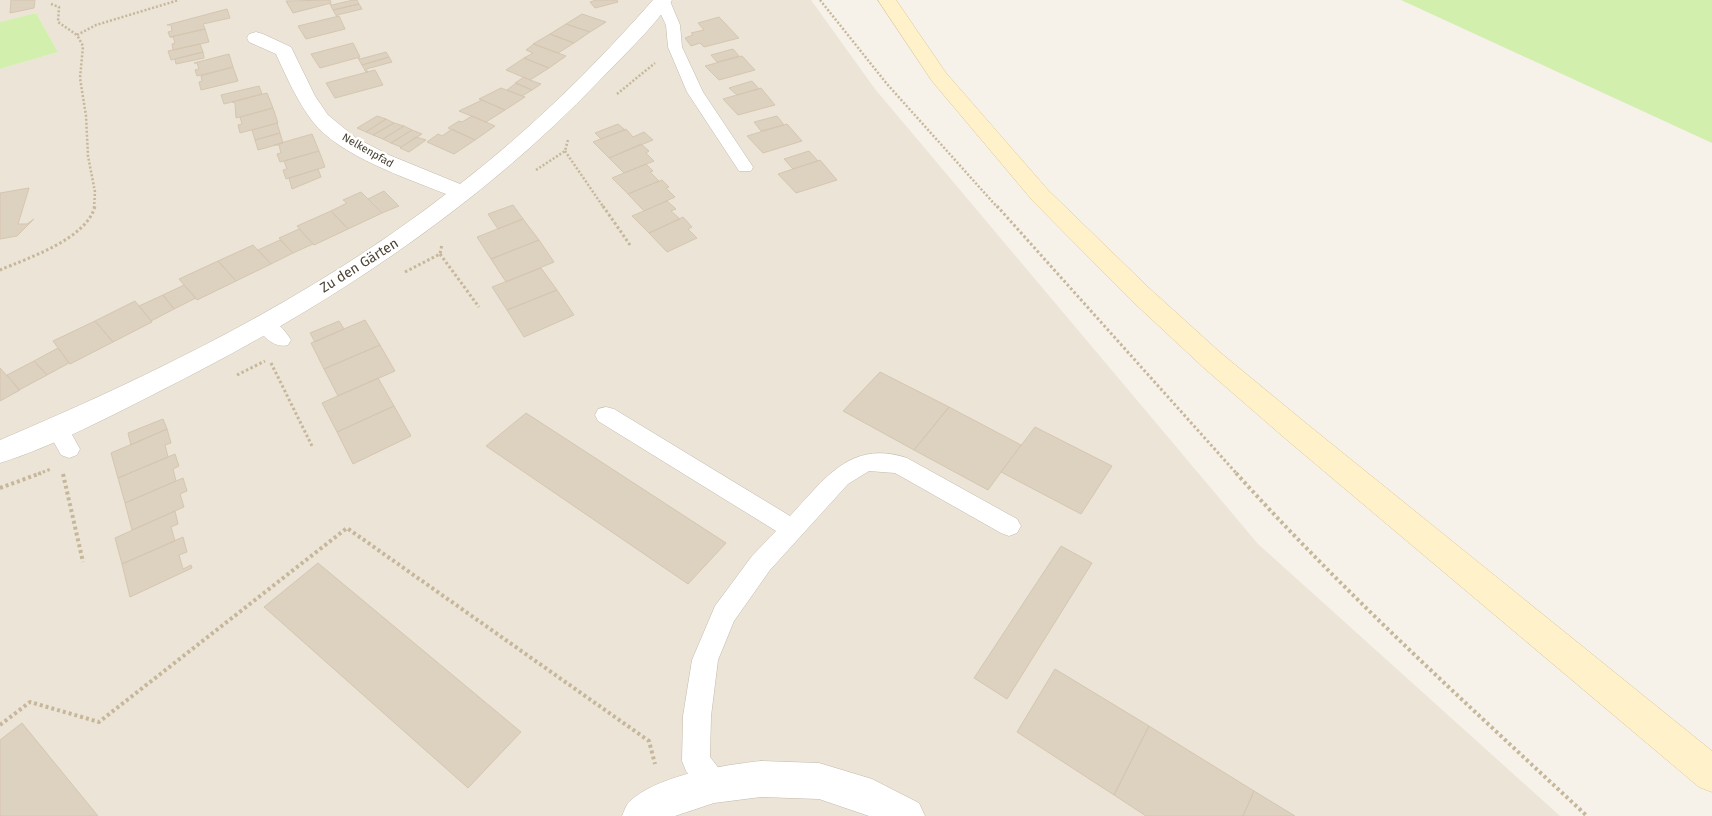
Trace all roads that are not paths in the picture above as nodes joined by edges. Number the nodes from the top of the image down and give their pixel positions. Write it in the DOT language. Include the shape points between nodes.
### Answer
graph roads {
  1 [pos="662,0"];
  2 [pos="887,0"];
  3 [pos="256,38"];
  4 [pos="746,167"];
  5 [pos="463,193"];
  6 [pos="264,323"];
  7 [pos="281,340"];
  8 [pos="606,415"];
  9 [pos="57,428"];
  10 [pos="69,449"];
  11 [pos="0,452"];
  12 [pos="1009,526"];
  13 [pos="792,530"];
  14 [pos="1712,774"];
  15 [pos="714,785"];
  16 [pos="660,811"];
  17 [pos="906,816"];
  1 -- 4 [label="lane" via="673,26 674,47 695,92"];
  1 -- 5 [label="street, Zu den Gärten" via="630,38 549,119"];
  2 -- 14 [label="main road" via="939,77 1021,173 1140,294 1212,361"];
  3 -- 5 [label="street, Nelkenpfad" via="284,52 310,104 349,142 381,160"];
  5 -- 6 [label="street, Zu den Gärten" via="390,246"];
  6 -- 7 [label="lane"];
  6 -- 9 [label="street, Zu den Gärten" via="169,375"];
  8 -- 13 [label="lane"];
  9 -- 10 [label="lane"];
  9 -- 11 [label="street, Zu den Gärten"];
  12 -- 13 [label="lane" via="899,464 866,462 840,478"];
  13 -- 15 [label="lane" via="761,563 724,614 705,660 697,716 696,761"];
  15 -- 16 [label="street"];
  15 -- 17 [label="street" via="761,779 819,781 872,797"];
}
